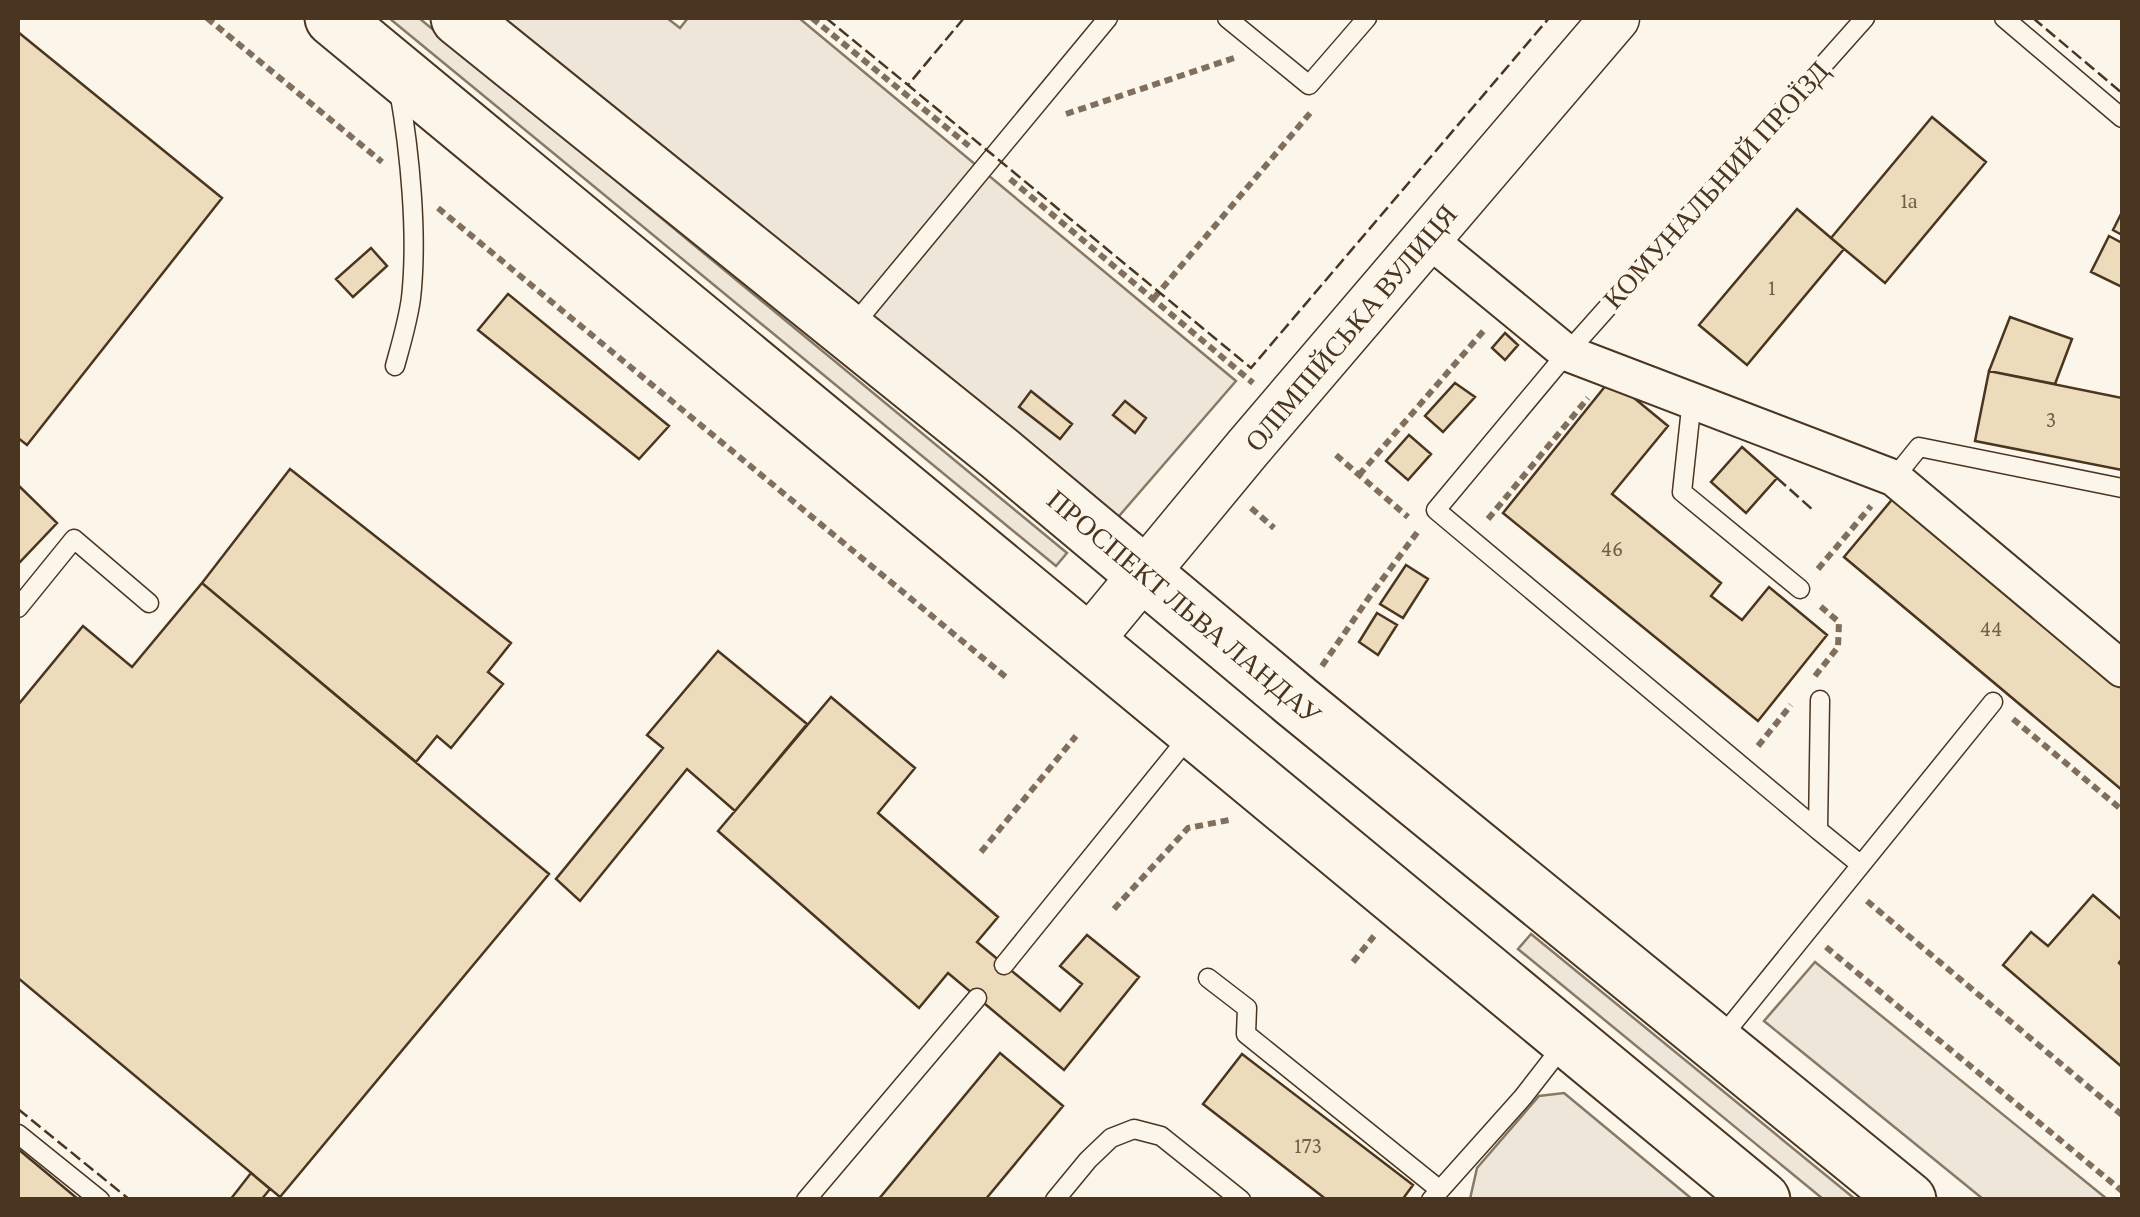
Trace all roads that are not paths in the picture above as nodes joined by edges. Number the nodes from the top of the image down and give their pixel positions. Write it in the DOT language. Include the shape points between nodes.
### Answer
graph roads {
  1 [pos="333,18"];
  2 [pos="459,18"];
  3 [pos="1108,18"];
  4 [pos="1227,18"];
  5 [pos="1367,18"];
  6 [pos="1616,18"];
  7 [pos="1864,18"];
  8 [pos="2004,18"];
  9 [pos="396,70"];
  10 [pos="2122,118"];
  11 [pos="1427,238"];
  12 [pos="848,331"];
  13 [pos="1567,353"];
  14 [pos="396,366"];
  15 [pos="1692,400"];
  16 [pos="1894,478"];
  17 [pos="2122,488"];
  18 [pos="1143,572"];
  19 [pos="1800,590"];
  20 [pos="149,602"];
  21 [pos="18,608"];
  22 [pos="1089,640"];
  23 [pos="1248,661"];
  24 [pos="2122,669"];
  25 [pos="1820,700"];
  26 [pos="1993,702"];
  27 [pos="1194,730"];
  28 [pos="1818,830"];
  29 [pos="1861,865"];
  30 [pos="1004,965"];
  31 [pos="1208,978"];
  32 [pos="977,998"];
  33 [pos="1568,1039"];
  34 [pos="1717,1044"];
  35 [pos="18,1134"];
  36 [pos="1435,1195"];
  37 [pos="100,1200"];
  38 [pos="806,1200"];
  39 [pos="1054,1200"];
  40 [pos="1241,1200"];
  41 [pos="1762,1200"];
  42 [pos="1908,1200"];
  1 -- 9 [label="main road"];
  2 -- 12 [label="main road, ПРОСПЕКТ ЛЬВА ЛАНДАУ"];
  3 -- 12 [label="lane"];
  4 -- 5 [label="lane" via="1309,86"];
  6 -- 11 [label="street, ОЛІМПІЙСЬКА ВУЛИЦЯ"];
  7 -- 13 [label="lane, КОМУНАЛЬНИЙ ПРОЇЗД"];
  8 -- 10 [label="lane"];
  9 -- 14 [label="lane" via="414,258"];
  9 -- 22 [label="main road"];
  11 -- 13 [label="street"];
  11 -- 18 [label="street, ОЛІМПІЙСЬКА ВУЛИЦЯ"];
  12 -- 18 [label="main road, ПРОСПЕКТ ЛЬВА ЛАНДАУ"];
  13 -- 15 [label="street"];
  13 -- 28 [label="lane, КОМУНАЛЬНИЙ ПРОЇЗД" via="1436,510"];
  15 -- 16 [label="street"];
  15 -- 19 [label="lane" via="1682,492"];
  16 -- 17 [label="lane" via="1919,447"];
  16 -- 24 [label="street"];
  18 -- 22 [label="street, ОЛІМПІЙСЬКА ВУЛИЦЯ"];
  18 -- 23 [label="main road, ПРОСПЕКТ ЛЬВА ЛАНДАУ"];
  20 -- 21 [label="lane" via="74,538"];
  22 -- 27 [label="main road"];
  23 -- 27 [label="main road"];
  23 -- 34 [label="main road, ПРОСПЕКТ ЛЬВА ЛАНДАУ"];
  25 -- 28 [label="lane"];
  26 -- 29 [label="lane"];
  27 -- 30 [label="lane"];
  27 -- 33 [label="main road"];
  28 -- 29 [label="lane"];
  29 -- 34 [label="lane"];
  31 -- 36 [label="lane" via="1247,1008 1246,1034"];
  32 -- 38 [label="lane"];
  33 -- 36 [label="lane"];
  33 -- 41 [label="main road"];
  34 -- 42 [label="main road, ПРОСПЕКТ ЛЬВА ЛАНДАУ"];
  35 -- 37 [label="lane"];
  39 -- 40 [label="lane" via="1111,1138 1134,1129 1161,1136"];
}
